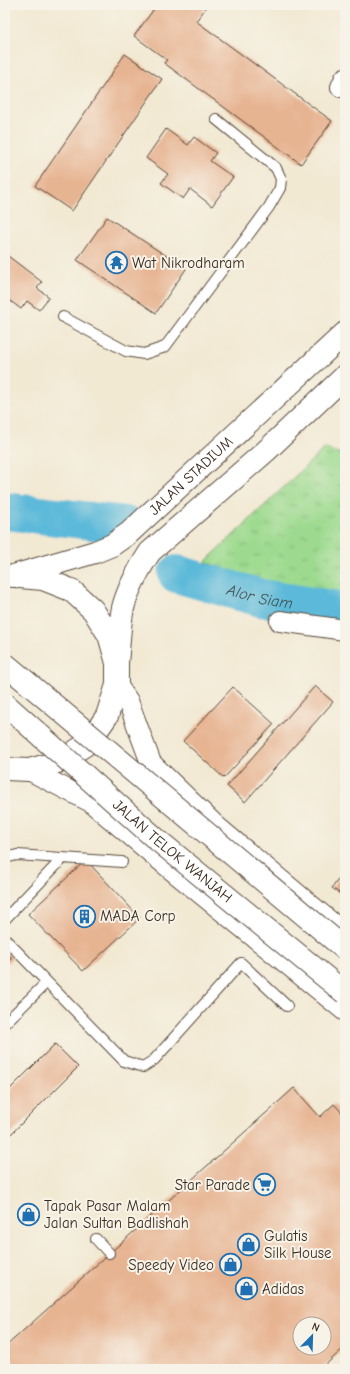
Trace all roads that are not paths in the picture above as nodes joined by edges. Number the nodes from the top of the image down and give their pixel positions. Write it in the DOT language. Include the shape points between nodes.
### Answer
graph roads {
  1 [pos="216,118"];
  2 [pos="63,317"];
  3 [pos="345,333"];
  4 [pos="345,376"];
  5 [pos="9,577"];
  6 [pos="280,621"];
  7 [pos="345,630"];
  8 [pos="5,664"];
  9 [pos="117,664"];
  10 [pos="116,685"];
  11 [pos="5,704"];
  12 [pos="15,770"];
  13 [pos="5,858"];
  14 [pos="64,858"];
  15 [pos="122,862"];
  16 [pos="5,919"];
  17 [pos="345,934"];
  18 [pos="5,939"];
  19 [pos="345,949"];
  20 [pos="47,982"];
  21 [pos="345,993"];
  22 [pos="287,1006"];
  23 [pos="345,1011"];
  24 [pos="5,1023"];
  25 [pos="96,1239"];
  26 [pos="109,1253"];
  1 -- 2 [label="lane" via="276,168 281,179 280,188 269,207 165,348 144,354 126,351"];
  3 -- 5 [label="main road, JALAN STADIUM" via="129,533 112,545 95,552"];
  4 -- 9 [label="main road, JALAN STADIUM" via="266,451 150,552 141,566 123,608"];
  5 -- 9 [label="main road" via="43,579 70,590 97,616 109,635"];
  6 -- 7 [label="street"];
  8 -- 19 [label="main road, bridge"];
  9 -- 10 [label="main road"];
  10 -- 12 [label="main road" via="107,716 88,743 61,761"];
  10 -- 17 [label="street" via="128,701 151,763 216,826"];
  11 -- 21 [label="main road, JALAN TELOK WANJAH, bridge" via="155,838"];
  12 -- 23 [label="street" via="91,802"];
  13 -- 14 [label="lane" via="18,855"];
  14 -- 15 [label="lane"];
  14 -- 16 [label="lane"];
  18 -- 20 [label="lane"];
  20 -- 22 [label="lane" via="124,1061 143,1067 154,1060 240,963"];
  20 -- 24 [label="lane"];
  25 -- 26 [label="lane"];
}
